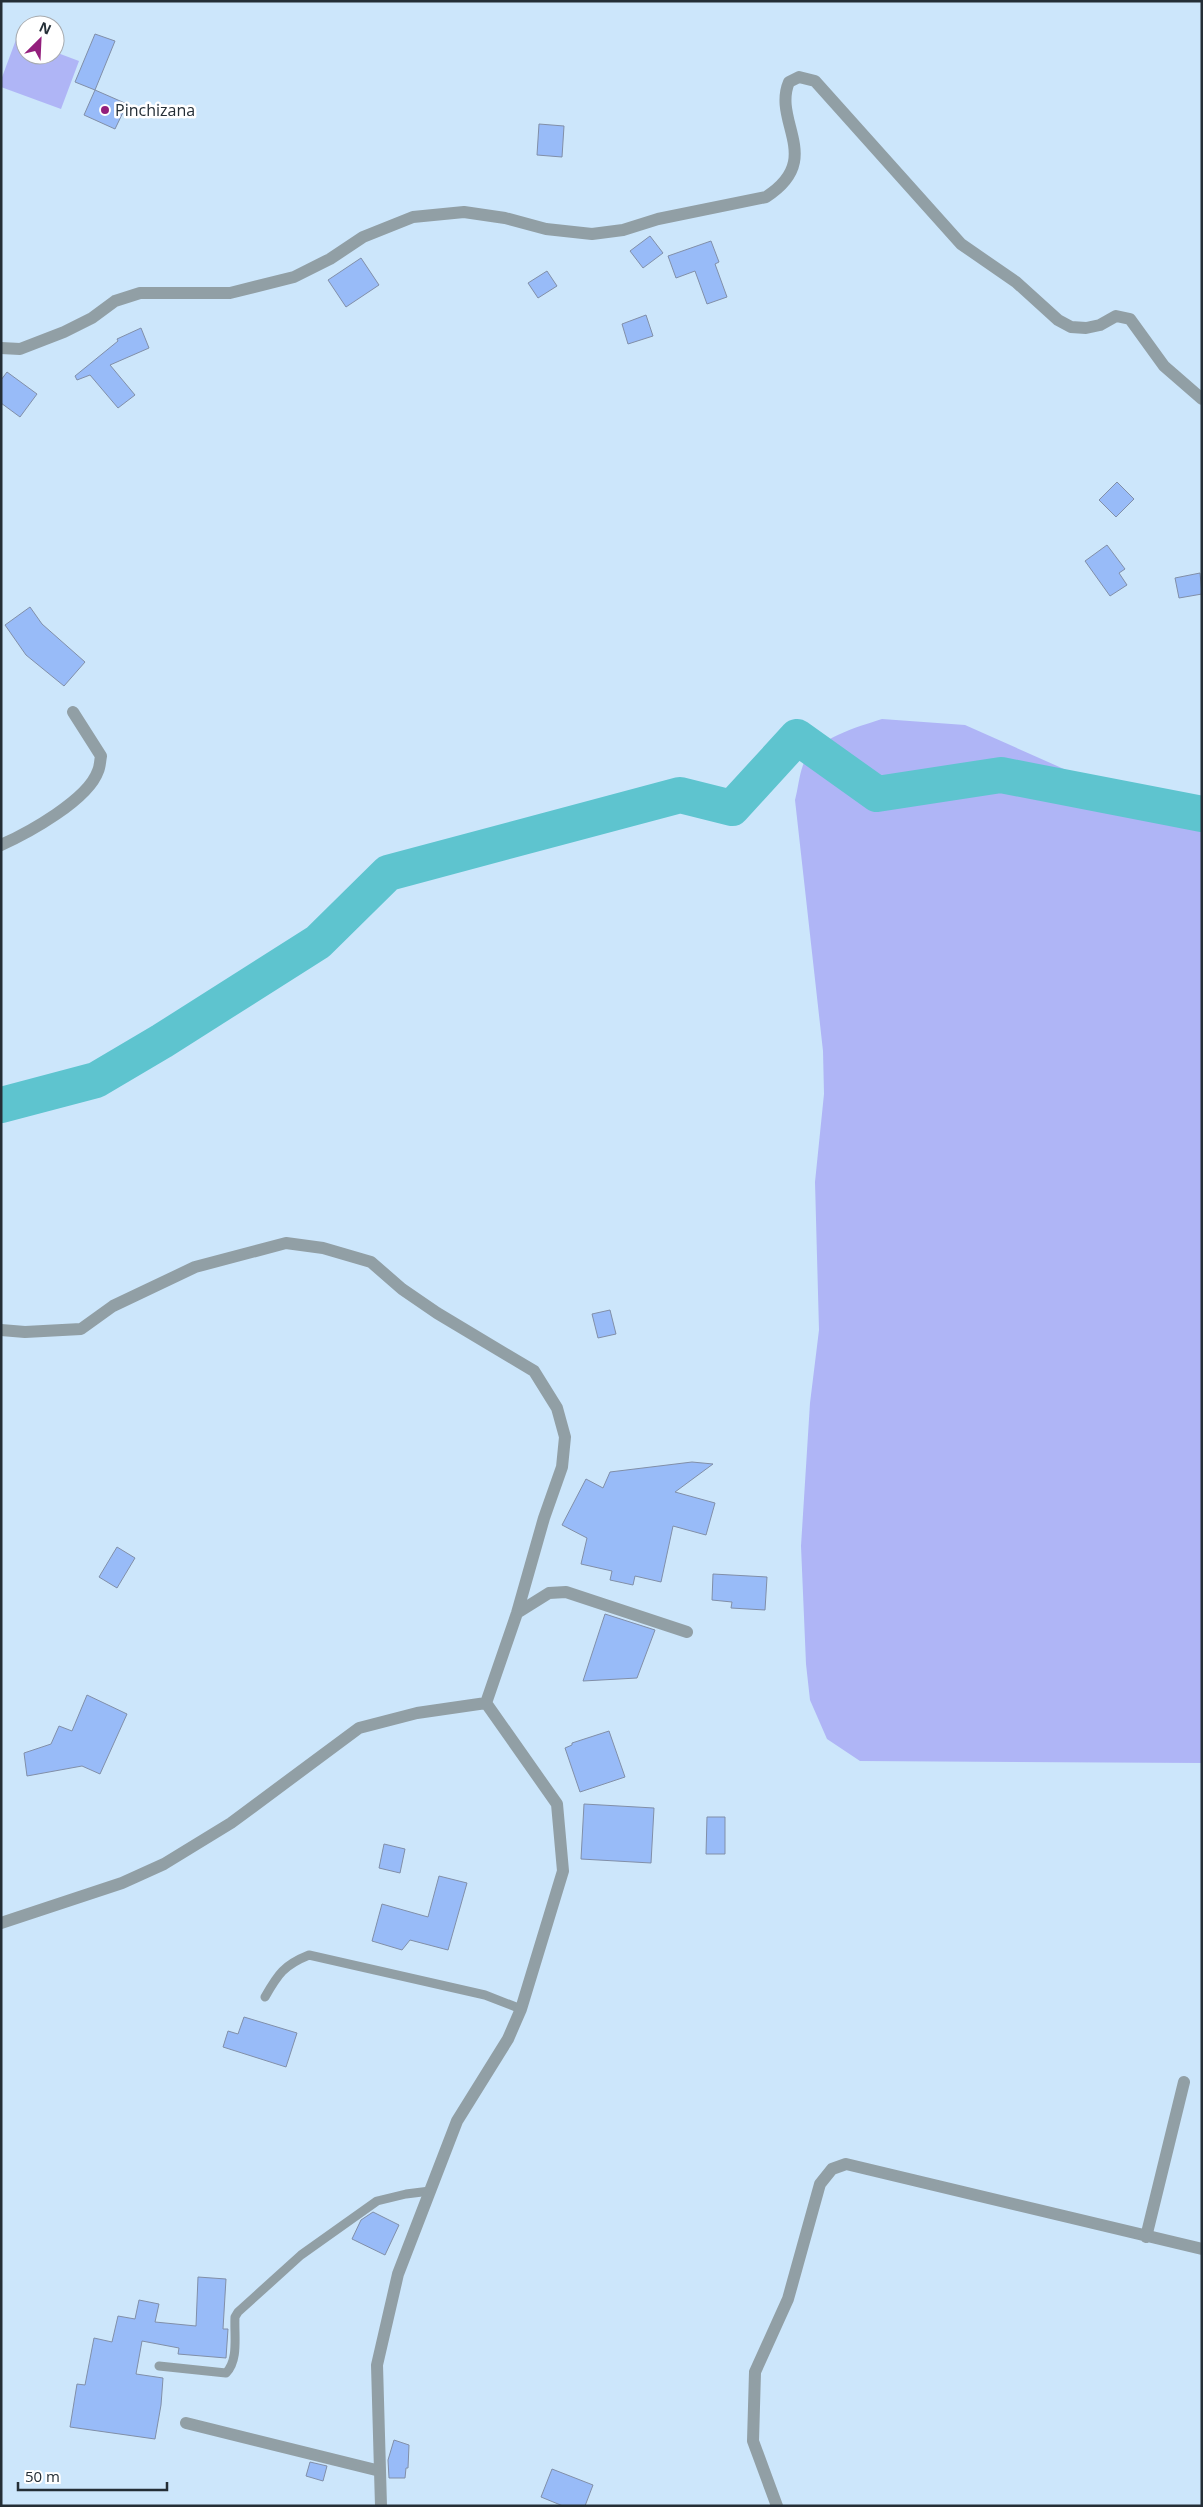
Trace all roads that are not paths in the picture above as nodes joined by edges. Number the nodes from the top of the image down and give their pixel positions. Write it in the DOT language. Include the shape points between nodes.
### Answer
graph roads {
  1 [pos="1,348"];
  2 [pos="1202,399"];
  3 [pos="72,712"];
  4 [pos="1,845"];
  5 [pos="1,1330"];
  6 [pos="517,1614"];
  7 [pos="687,1632"];
  8 [pos="486,1703"];
  9 [pos="1,1923"];
  10 [pos="265,1997"];
  11 [pos="521,2009"];
  12 [pos="1184,2082"];
  13 [pos="430,2191"];
  14 [pos="1146,2237"];
  15 [pos="1202,2250"];
  16 [pos="159,2366"];
  17 [pos="186,2423"];
  18 [pos="380,2471"];
  19 [pos="381,2506"];
  20 [pos="777,2506"];
  1 -- 2 [label="street" via="20,349 64,332 115,302 140,294 230,293 294,277 363,237 413,216 464,212 546,229 592,234 623,230 658,219 766,197 787,179 795,161 785,92 789,82 799,77 815,81 961,244 1016,282 1058,320 1072,327 1100,325 1116,316 1130,319 1164,366"];
  3 -- 4 [label="street" via="101,756 98,771 89,787 38,828"];
  5 -- 6 [label="street" via="81,1329 113,1306 195,1267 286,1243 323,1248 371,1262 430,1308 534,1371 557,1408 565,1437 562,1467"];
  6 -- 7 [label="street" via="550,1593 566,1592"];
  6 -- 8 [label="street"];
  8 -- 9 [label="street" via="417,1713 359,1728 231,1822 164,1864 122,1883"];
  8 -- 11 [label="street" via="557,1804 563,1871"];
  10 -- 11 [label="lane" via="279,1972 309,1955 485,1995"];
  11 -- 13 [label="street" via="508,2039 457,2121"];
  12 -- 14 [label="street"];
  13 -- 16 [label="lane" via="377,2201 301,2255 238,2312 235,2317 234,2359 226,2373"];
  13 -- 18 [label="street" via="398,2274 377,2365"];
  14 -- 15 [label="street"];
  14 -- 20 [label="street" via="846,2164 832,2168 820,2184 788,2299 755,2372 753,2441"];
  17 -- 18 [label="street"];
  18 -- 19 [label="street"];
}
